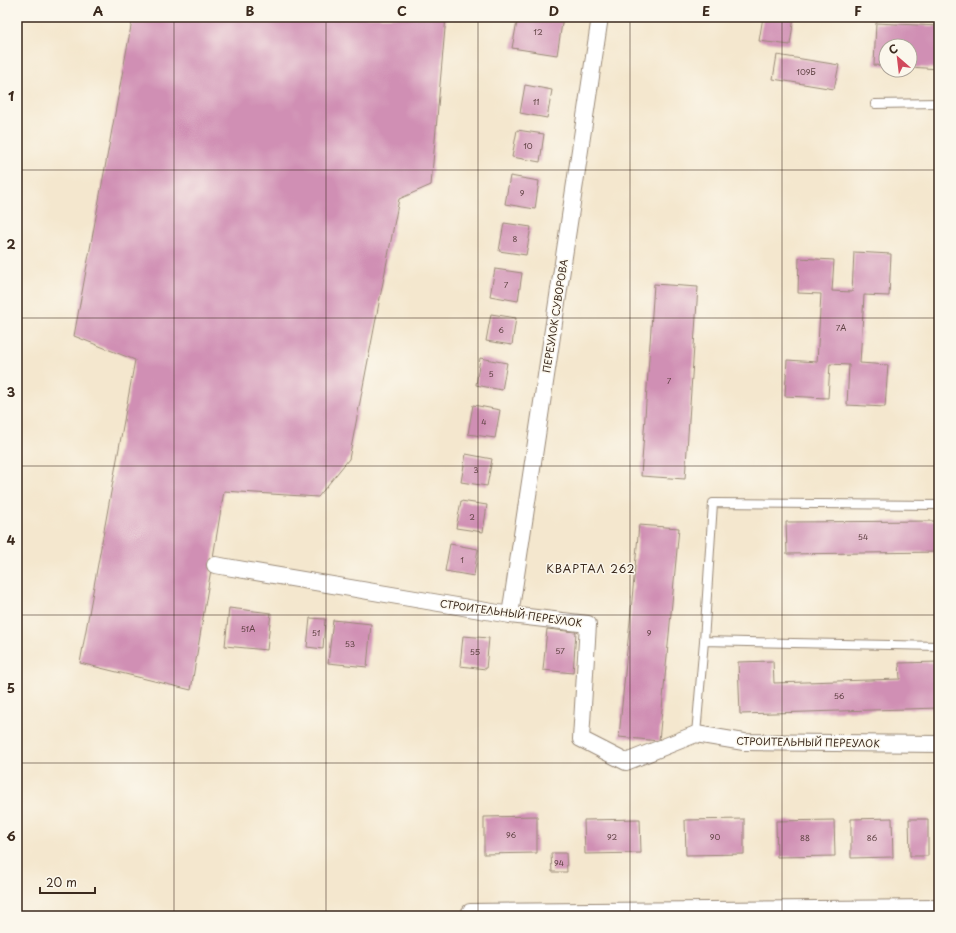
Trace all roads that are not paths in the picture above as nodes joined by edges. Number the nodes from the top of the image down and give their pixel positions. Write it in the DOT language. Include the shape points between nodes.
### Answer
graph roads {
  1 [pos="600,17"];
  2 [pos="939,103"];
  3 [pos="875,104"];
  4 [pos="939,505"];
  5 [pos="215,565"];
  6 [pos="510,615"];
  7 [pos="704,641"];
  8 [pos="939,646"];
  9 [pos="696,734"];
  10 [pos="939,744"];
  11 [pos="939,908"];
  12 [pos="470,912"];
  1 -- 6 [label="street, ПЕРЕУЛОК СУВОРОВА"];
  2 -- 3 [label="lane"];
  4 -- 7 [label="lane" via="713,503"];
  5 -- 6 [label="street, СТРОИТЕЛЬНЫЙ ПЕРЕУЛОК"];
  6 -- 9 [label="street, СТРОИТЕЛЬНЫЙ ПЕРЕУЛОК" via="588,624 582,739 626,762"];
  7 -- 8 [label="lane"];
  7 -- 9 [label="lane"];
  9 -- 10 [label="street, СТРОИТЕЛЬНЫЙ ПЕРЕУЛОК" via="744,742"];
  11 -- 12 [label="street"];
}
